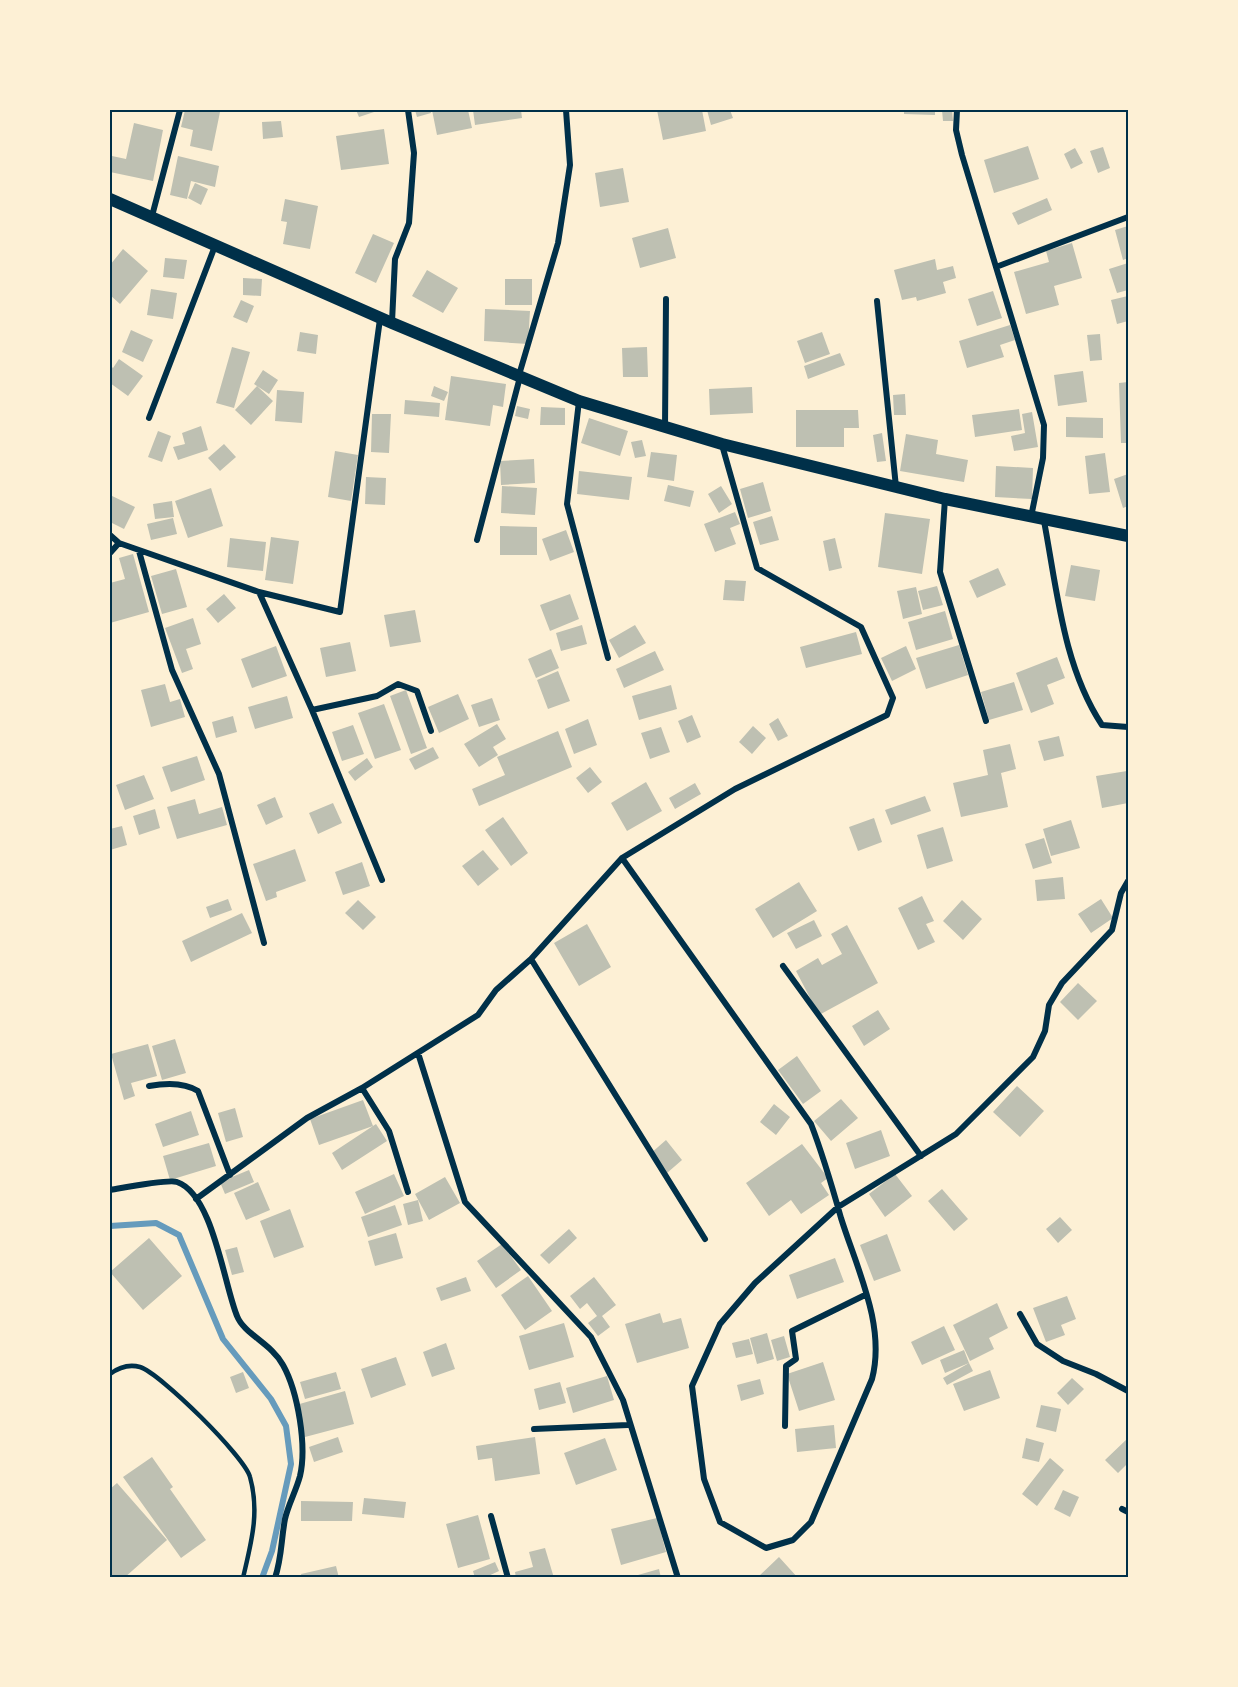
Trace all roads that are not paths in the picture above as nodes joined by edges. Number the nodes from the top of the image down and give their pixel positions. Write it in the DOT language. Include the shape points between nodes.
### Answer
graph roads {
  1 [pos="180,110"];
  2 [pos="408,110"];
  3 [pos="566,110"];
  4 [pos="957,110"];
  5 [pos="110,199"];
  6 [pos="152,216"];
  7 [pos="1128,217"];
  8 [pos="215,246"];
  9 [pos="996,267"];
  10 [pos="666,299"];
  11 [pos="877,301"];
  12 [pos="386,320"];
  13 [pos="519,376"];
  14 [pos="579,401"];
  15 [pos="149,418"];
  16 [pos="665,428"];
  17 [pos="722,444"];
  18 [pos="896,487"];
  19 [pos="945,499"];
  20 [pos="1031,518"];
  21 [pos="1044,521"];
  22 [pos="110,535"];
  23 [pos="1128,536"];
  24 [pos="477,540"];
  25 [pos="119,543"];
  26 [pos="139,551"];
  27 [pos="110,553"];
  28 [pos="259,592"];
  29 [pos="608,658"];
  30 [pos="312,710"];
  31 [pos="986,722"];
  32 [pos="1128,727"];
  33 [pos="432,731"];
  34 [pos="622,858"];
  35 [pos="382,880"];
  36 [pos="1128,881"];
  37 [pos="264,943"];
  38 [pos="531,959"];
  39 [pos="783,966"];
  40 [pos="418,1053"];
  41 [pos="149,1086"];
  42 [pos="362,1088"];
  43 [pos="921,1156"];
  44 [pos="231,1175"];
  45 [pos="110,1190"];
  46 [pos="408,1192"];
  47 [pos="196,1199"];
  48 [pos="837,1207"];
  49 [pos="705,1239"];
  50 [pos="865,1295"];
  51 [pos="1020,1314"];
  52 [pos="110,1374"];
  53 [pos="1128,1391"];
  54 [pos="628,1425"];
  55 [pos="785,1426"];
  56 [pos="534,1429"];
  57 [pos="491,1516"];
  58 [pos="243,1578"];
  59 [pos="274,1578"];
  60 [pos="508,1578"];
  61 [pos="678,1578"];
  1 -- 6 [label="street"];
  2 -- 12 [label="street" via="414,153 409,223 395,259"];
  3 -- 13 [label="street" via="570,165 558,243"];
  4 -- 9 [label="street" via="956,130 962,155"];
  5 -- 6 [label="main road"];
  6 -- 8 [label="main road"];
  7 -- 9 [label="street"];
  8 -- 12 [label="main road"];
  8 -- 15 [label="street"];
  9 -- 20 [label="street" via="1044,425 1043,458"];
  10 -- 16 [label="street"];
  11 -- 18 [label="street"];
  12 -- 13 [label="main road"];
  12 -- 28 [label="street" via="339,612"];
  13 -- 14 [label="main road"];
  13 -- 24 [label="street"];
  14 -- 16 [label="main road"];
  14 -- 29 [label="street" via="567,504"];
  16 -- 17 [label="main road"];
  17 -- 18 [label="main road"];
  17 -- 34 [label="street" via="757,568 861,627 893,698 887,715 735,789"];
  18 -- 19 [label="main road"];
  19 -- 20 [label="main road"];
  19 -- 31 [label="street" via="940,572"];
  20 -- 21 [label="main road"];
  21 -- 23 [label="main road"];
  21 -- 32 [label="street" via="1070,653 1090,707 1102,725"];
  22 -- 25 [label="street"];
  25 -- 26 [label="street"];
  25 -- 27 [label="street"];
  26 -- 28 [label="street"];
  26 -- 37 [label="street" via="171,670 219,774"];
  28 -- 30 [label="street"];
  30 -- 33 [label="street" via="377,696 398,684 417,691"];
  30 -- 35 [label="street"];
  34 -- 38 [label="street"];
  34 -- 48 [label="street" via="811,1124"];
  36 -- 43 [label="street" via="1112,930 1062,983 1049,1005 1045,1031 1033,1057 956,1134"];
  38 -- 40 [label="street" via="496,990 478,1015"];
  38 -- 49 [label="street"];
  39 -- 43 [label="street"];
  40 -- 42 [label="street"];
  40 -- 54 [label="street" via="465,1202 591,1337 623,1400"];
  41 -- 44 [label="street" via="164,1083 198,1091"];
  42 -- 44 [label="street" via="307,1118"];
  42 -- 46 [label="street" via="389,1131"];
  43 -- 48 [label="street"];
  44 -- 47 [label="street"];
  45 -- 47 [label="street" via="175,1181 191,1189"];
  47 -- 59 [label="street" via="219,1248 237,1318 271,1347 284,1365 299,1420 303,1448 300,1475 285,1519 282,1556"];
  48 -- 50 [label="street"];
  48 -- 50 [label="street" via="754,1283 720,1324 692,1386 704,1479 720,1522 766,1548 794,1540 811,1522 872,1379 877,1362 876,1341"];
  50 -- 55 [label="street" via="792,1331 796,1359 786,1366"];
  51 -- 53 [label="street" via="1037,1344 1063,1361"];
  52 -- 58 [label="lane" via="120,1367 139,1367 157,1377 234,1451 250,1474 256,1525"];
  54 -- 56 [label="street"];
  54 -- 61 [label="street"];
  57 -- 60 [label="street"];
}
